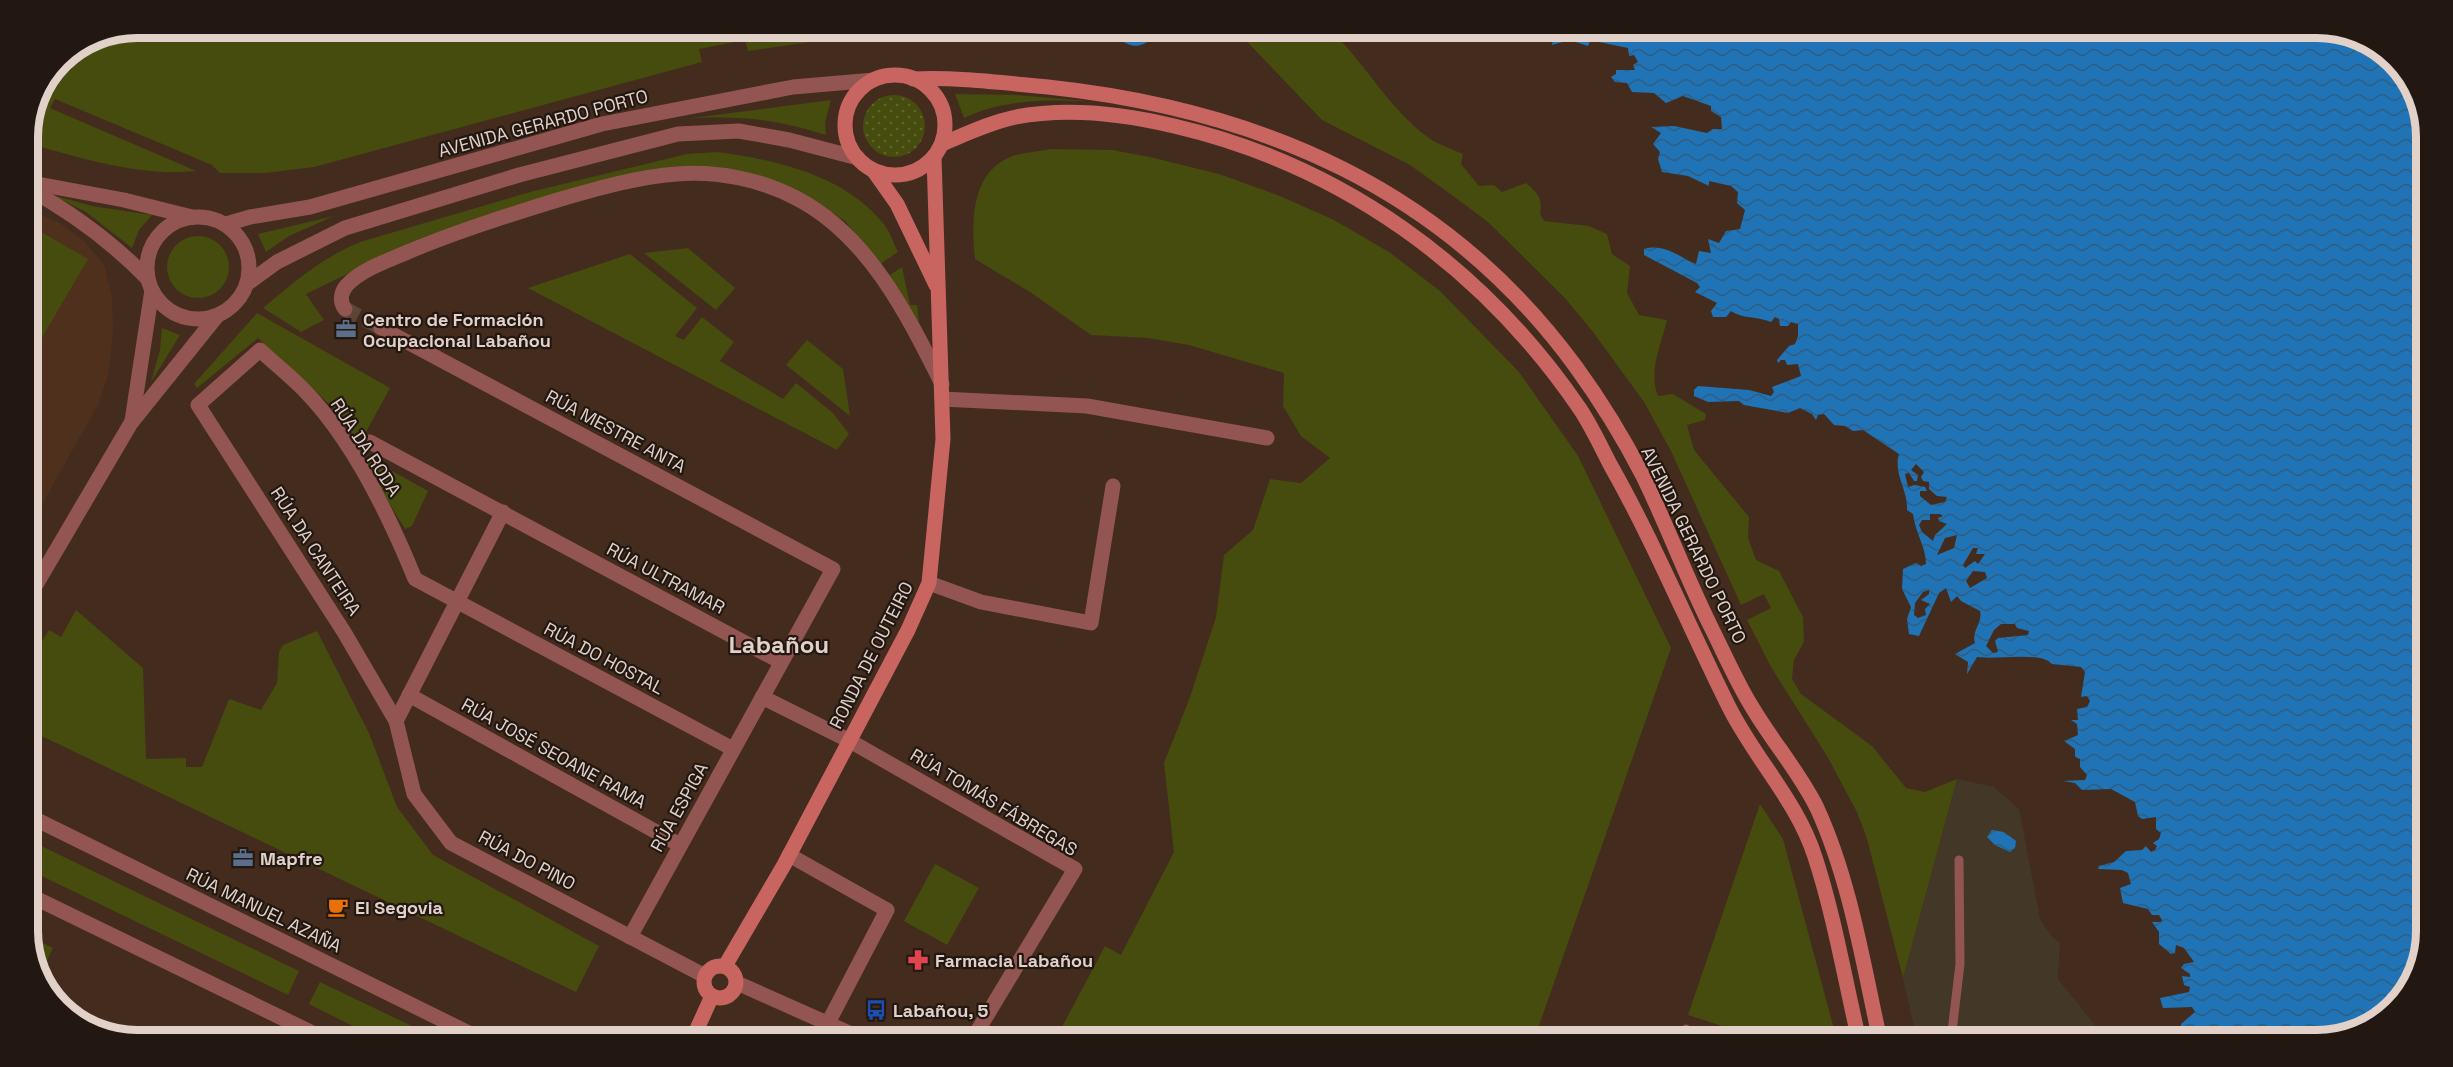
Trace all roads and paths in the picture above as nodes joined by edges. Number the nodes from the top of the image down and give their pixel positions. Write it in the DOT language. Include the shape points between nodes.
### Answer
graph roads {
  1 [pos="913,79"];
  2 [pos="874,80"];
  3 [pos="938,151"];
  4 [pos="858,158"];
  5 [pos="873,170"];
  6 [pos="38,184"];
  7 [pos="38,194"];
  8 [pos="192,217"];
  9 [pos="226,224"];
  10 [pos="248,283"];
  11 [pos="150,285"];
  12 [pos="940,294"];
  13 [pos="345,309"];
  14 [pos="217,316"];
  15 [pos="381,328"];
  16 [pos="942,392"];
  17 [pos="198,405"];
  18 [pos="131,423"];
  19 [pos="1267,438"];
  20 [pos="370,442"];
  21 [pos="1113,486"];
  22 [pos="503,512"];
  23 [pos="832,569"];
  24 [pos="38,581"];
  25 [pos="930,583"];
  26 [pos="457,601"];
  27 [pos="782,662"];
  28 [pos="409,695"];
  29 [pos="762,697"];
  30 [pos="396,721"];
  31 [pos="850,741"];
  32 [pos="733,750"];
  33 [pos="38,820"];
  34 [pos="680,844"];
  35 [pos="789,855"];
  36 [pos="1959,860"];
  37 [pos="38,899"];
  38 [pos="630,937"];
  39 [pos="725,966"];
  40 [pos="705,976"];
  41 [pos="737,983"];
  42 [pos="712,996"];
  43 [pos="828,1023"];
  44 [pos="306,1030"];
  45 [pos="463,1030"];
  46 [pos="697,1030"];
  47 [pos="843,1030"];
  48 [pos="978,1030"];
  49 [pos="1857,1030"];
  50 [pos="1878,1030"];
  51 [pos="1952,1030"];
  1 -- 2 [label="street" via="893,76"];
  1 -- 3 [label="street" via="925,85 941,105 945,131"];
  1 -- 50 [label="street, AVENIDA GERARDO PORTO" via="947,78 1101,93 1230,122 1356,174 1402,202 1496,277 1575,366 1596,398 1641,473 1750,705 1815,804 1839,867"];
  2 -- 4 [label="street" via="861,89 846,115 848,138"];
  2 -- 9 [label="street, AVENIDA GERARDO PORTO" via="793,87 602,124 310,207"];
  3 -- 5 [label="street" via="921,168 906,174 889,175"];
  3 -- 12 [label="street, RONDA DE OUTEIRO"];
  3 -- 49 [label="street, AVENIDA GERARDO PORTO" via="1015,117 1058,112 1152,120 1212,134 1320,176 1422,240 1463,275 1505,316 1581,411 1649,538 1731,712 1804,829 1816,858"];
  4 -- 5 [label="street"];
  4 -- 10 [label="street" via="739,131 678,134 519,175 345,228 276,262"];
  5 -- 12 [label="street, RONDA DE OUTEIRO" via="897,204"];
  6 -- 8 [label="street"];
  7 -- 11 [label="street" via="121,251"];
  8 -- 9 [label="street"];
  8 -- 11 [label="street" via="162,232 152,246 147,262"];
  9 -- 10 [label="street" via="246,250 250,266"];
  10 -- 14 [label="street" via="241,297"];
  11 -- 14 [label="street" via="160,303 187,318"];
  11 -- 18 [label="street"];
  12 -- 16 [label="street, RONDA DE OUTEIRO"];
  13 -- 16 [label="street" via="342,292 358,276 431,242 537,206 636,179 668,175 747,179 796,198 828,219 855,244 902,307"];
  14 -- 18 [label="street"];
  15 -- 23 [label="street, RÚA MESTRE ANTA"];
  16 -- 19 [label="street" via="1087,406"];
  16 -- 25 [label="street, RONDA DE OUTEIRO" via="943,439"];
  17 -- 26 [label="street, RÚA DA RODA" via="260,350 305,391 339,433 393,525 415,579"];
  17 -- 30 [label="street, RÚA DA CANTEIRA" via="344,632"];
  18 -- 24 [label="street"];
  20 -- 22 [label="street, RÚA ULTRAMAR"];
  21 -- 25 [label="street" via="1091,623 981,602"];
  22 -- 26 [label="street"];
  22 -- 27 [label="street, RÚA ULTRAMAR"];
  23 -- 27 [label="street, RÚA ESPIGA"];
  25 -- 31 [label="street, RONDA DE OUTEIRO"];
  26 -- 28 [label="street"];
  26 -- 32 [label="street, RÚA DO HOSTAL"];
  27 -- 29 [label="street, RÚA ESPIGA"];
  28 -- 30 [label="street"];
  28 -- 34 [label="street, RÚA JOSÉ SEOANE RAMA"];
  29 -- 31 [label="street"];
  29 -- 32 [label="street, RÚA ESPIGA"];
  30 -- 38 [label="street, RÚA DO PINO" via="414,794 451,843"];
  31 -- 35 [label="street, RONDA DE OUTEIRO"];
  31 -- 48 [label="street, RÚA TOMÁS FÁBREGAS" via="1075,869"];
  32 -- 34 [label="street, RÚA ESPIGA"];
  33 -- 45 [label="street, RÚA MANUEL AZAÑA"];
  34 -- 38 [label="street, RÚA ESPIGA"];
  35 -- 39 [label="street, RONDA DE OUTEIRO"];
  35 -- 43 [label="street" via="887,910"];
  36 -- 51 [label="lane" via="1960,964"];
  37 -- 44 [label="street"];
  38 -- 40 [label="street, RÚA DO PINO"];
  39 -- 40 [label="street" via="715,967"];
  39 -- 41 [label="street"];
  40 -- 42 [label="street" via="705,988"];
  41 -- 42 [label="street" via="726,997"];
  41 -- 43 [label="street"];
  42 -- 46 [label="street"];
  43 -- 47 [label="street"];
}
